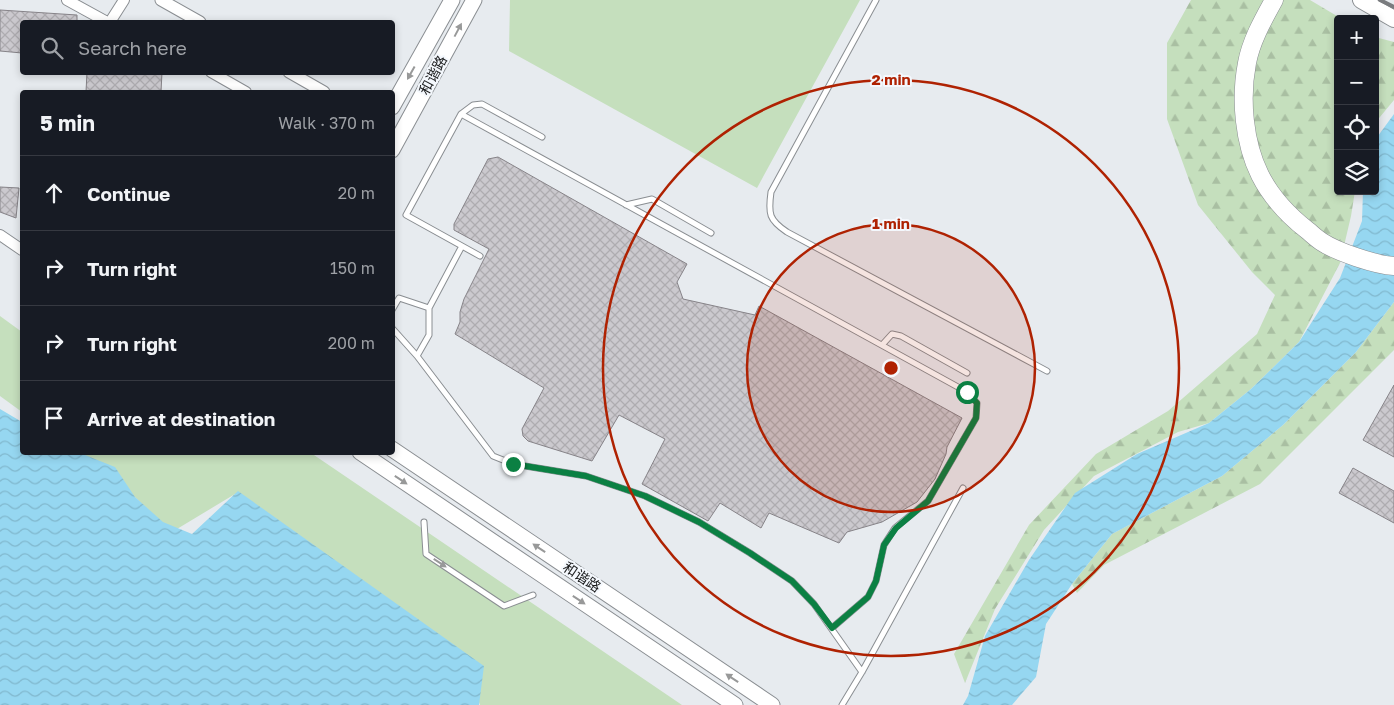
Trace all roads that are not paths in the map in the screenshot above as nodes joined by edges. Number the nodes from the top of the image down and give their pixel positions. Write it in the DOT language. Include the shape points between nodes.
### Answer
graph roads {
  1 [pos="67,0"];
  2 [pos="124,0"];
  3 [pos="161,0"];
  4 [pos="452,0"];
  5 [pos="474,0"];
  6 [pos="876,0"];
  7 [pos="1274,0"];
  8 [pos="1283,0"];
  9 [pos="1361,0"];
  10 [pos="1394,18"];
  11 [pos="105,20"];
  12 [pos="110,20"];
  13 [pos="196,20"];
  14 [pos="215,75"];
  15 [pos="294,75"];
  16 [pos="242,90"];
  17 [pos="320,90"];
  18 [pos="395,102"];
  19 [pos="461,114"];
  20 [pos="542,137"];
  21 [pos="395,145"];
  22 [pos="626,205"];
  23 [pos="711,232"];
  24 [pos="0,235"];
  25 [pos="462,246"];
  26 [pos="20,249"];
  27 [pos="1394,254"];
  28 [pos="480,256"];
  29 [pos="1394,266"];
  30 [pos="395,305"];
  31 [pos="428,308"];
  32 [pos="395,332"];
  33 [pos="882,345"];
  34 [pos="416,356"];
  35 [pos="1047,371"];
  36 [pos="967,373"];
  37 [pos="395,451"];
  38 [pos="364,455"];
  39 [pos="963,488"];
  40 [pos="424,522"];
  41 [pos="533,595"];
  42 [pos="832,628"];
  43 [pos="862,672"];
  44 [pos="735,705"];
  45 [pos="772,705"];
  46 [pos="842,705"];
  1 -- 11 [label="street"];
  2 -- 12 [label="street"];
  3 -- 13 [label="street"];
  4 -- 18 [label="main road, 和谐路, one-way"];
  21 -- 5 [label="main road, 和谐路, one-way"];
  6 -- 35 [label="lane" via="771,192 769,206 773,221 787,232"];
  7 -- 29 [label="highway" via="1247,62 1244,91 1245,122 1260,175 1294,220 1323,243 1355,257"];
  8 -- 27 [label="highway" via="1260,55 1253,90 1254,127 1267,168 1284,196 1306,218 1334,236 1363,248"];
  9 -- 10 [label="highway"];
  14 -- 16 [label="street"];
  15 -- 17 [label="street"];
  19 -- 20 [label="lane" via="474,105 482,104"];
  19 -- 22 [label="lane"];
  19 -- 25 [label="lane" via="406,215"];
  22 -- 23 [label="lane" via="652,199"];
  22 -- 33 [label="lane"];
  24 -- 26 [label="street"];
  25 -- 28 [label="lane"];
  25 -- 31 [label="lane"];
  30 -- 31 [label="lane" via="399,298"];
  31 -- 34 [label="lane" via="430,335"];
  32 -- 34 [label="lane"];
  33 -- 36 [label="lane" via="892,334 902,336"];
  33 -- 42 [label="lane" via="967,392 977,403 976,418 928,501 896,528 884,545 876,581 868,597"];
  34 -- 42 [label="lane" via="493,456 513,464 586,476 645,496 699,522 792,581"];
  45 -- 37 [label="main road, 和谐路, one-way"];
  38 -- 44 [label="main road, 和谐路, one-way"];
  39 -- 43 [label="lane"];
  40 -- 41 [label="lane, one-way" via="426,554 504,606"];
  42 -- 43 [label="lane"];
  43 -- 46 [label="lane"];
}
